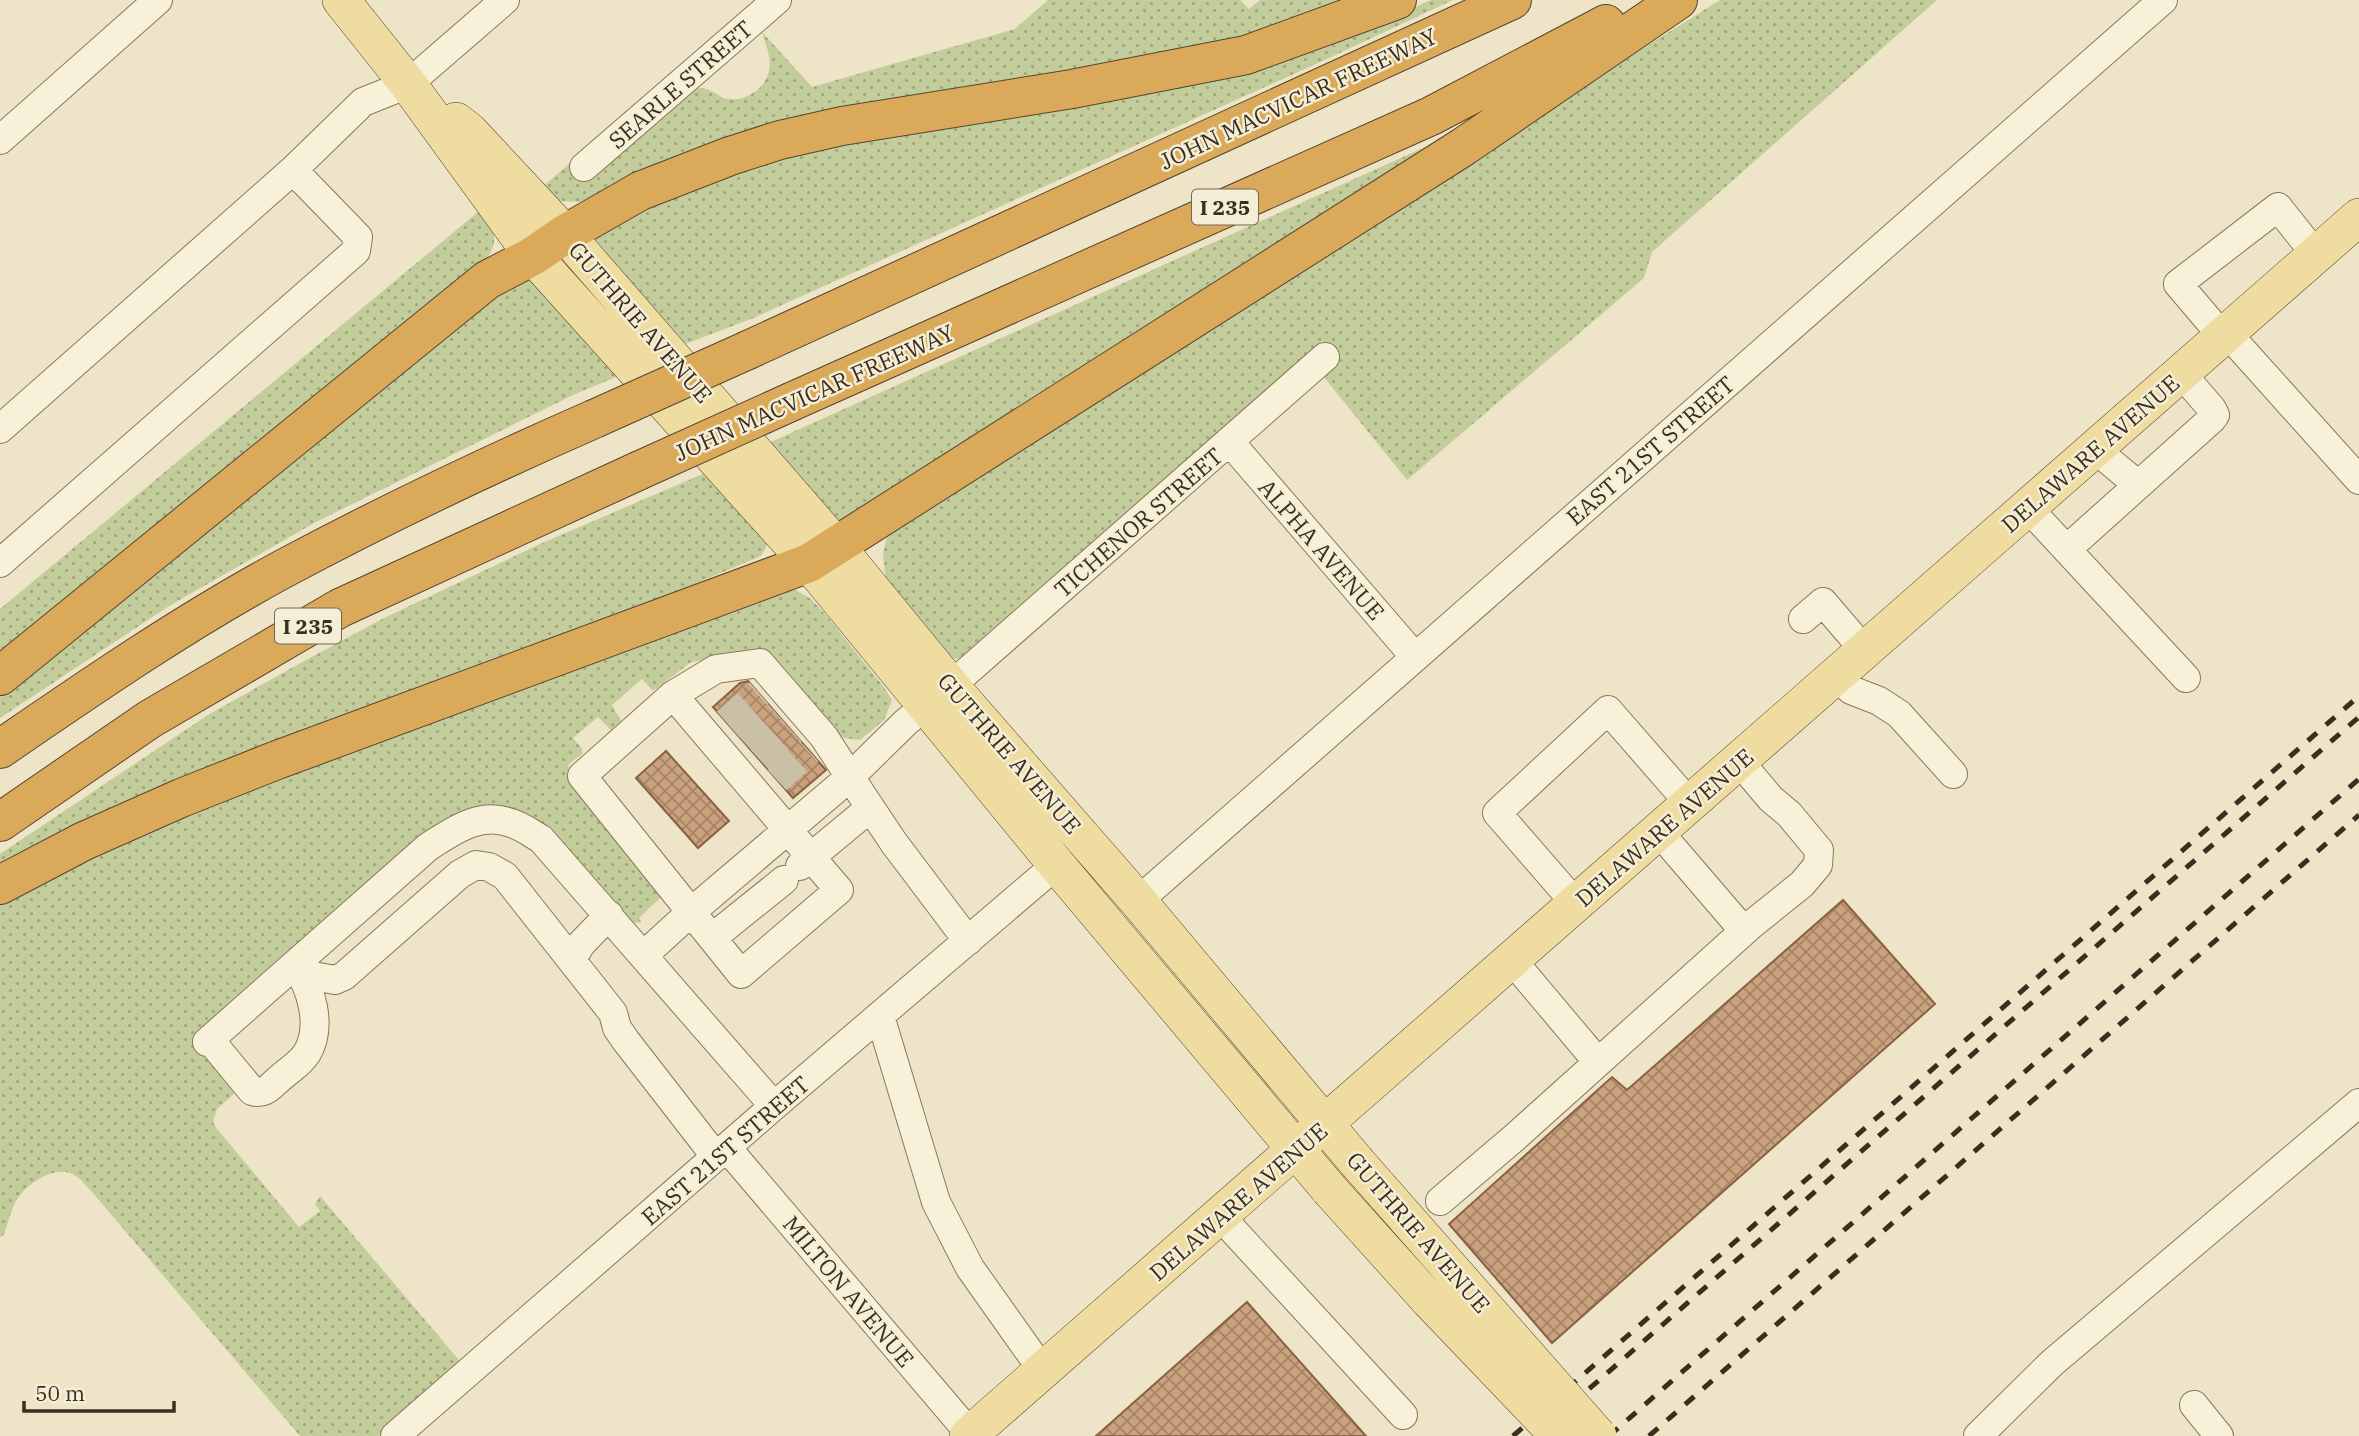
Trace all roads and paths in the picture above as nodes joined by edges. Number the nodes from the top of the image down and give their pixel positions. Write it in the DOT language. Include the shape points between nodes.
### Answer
graph roads {
  1 [pos="158,0"];
  2 [pos="341,0"];
  3 [pos="505,0"];
  4 [pos="777,0"];
  5 [pos="1398,0"];
  6 [pos="1512,0"];
  7 [pos="1651,0"];
  8 [pos="1678,0"];
  9 [pos="2163,0"];
  10 [pos="408,84"];
  11 [pos="0,139"];
  12 [pos="584,167"];
  13 [pos="293,170"];
  14 [pos="2359,217"];
  15 [pos="565,234"];
  16 [pos="2316,255"];
  17 [pos="533,256"];
  18 [pos="2225,335"];
  19 [pos="1325,357"];
  20 [pos="2181,373"];
  21 [pos="0,429"];
  22 [pos="1229,441"];
  23 [pos="2095,449"];
  24 [pos="2359,480"];
  25 [pos="2138,485"];
  26 [pos="2028,508"];
  27 [pos="2067,549"];
  28 [pos="823,555"];
  29 [pos="0,563"];
  30 [pos="1803,619"];
  31 [pos="1865,651"];
  32 [pos="1415,657"];
  33 [pos="0,676"];
  34 [pos="1836,677"];
  35 [pos="2186,678"];
  36 [pos="673,695"];
  37 [pos="938,695"];
  38 [pos="0,748"];
  39 [pos="1739,761"];
  40 [pos="1953,774"];
  41 [pos="850,777"];
  42 [pos="1690,804"];
  43 [pos="870,808"];
  44 [pos="0,822"];
  45 [pos="787,829"];
  46 [pos="1658,832"];
  47 [pos="418,856"];
  48 [pos="1056,865"];
  49 [pos="798,868"];
  50 [pos="0,885"];
  51 [pos="439,892"];
  52 [pos="1138,901"];
  53 [pos="1576,904"];
  54 [pos="360,907"];
  55 [pos="691,912"];
  56 [pos="609,915"];
  57 [pos="1744,931"];
  58 [pos="712,938"];
  59 [pos="383,940"];
  60 [pos="968,941"];
  61 [pos="644,955"];
  62 [pos="572,959"];
  63 [pos="1512,960"];
  64 [pos="298,969"];
  65 [pos="880,1016"];
  66 [pos="1597,1061"];
  67 [pos="2359,1103"];
  68 [pos="774,1106"];
  69 [pos="1325,1124"];
  70 [pos="1295,1151"];
  71 [pos="722,1153"];
  72 [pos="1440,1201"];
  73 [pos="1220,1216"];
  74 [pos="1043,1371"];
  75 [pos="2194,1405"];
  76 [pos="1403,1415"];
  77 [pos="970,1435"];
  78 [pos="395,1436"];
  79 [pos="1559,1436"];
  80 [pos="1598,1436"];
  81 [pos="1978,1436"];
  82 [pos="2219,1436"];
  1 -- 11 [label="street"];
  2 -- 10 [label="main road, GUTHRIE AVENUE"];
  3 -- 10 [label="street"];
  4 -- 12 [label="street, SEARLE STREET"];
  5 -- 15 [label="highway" via="1246,55 780,140 640,191"];
  6 -- 38 [label="highway, JOHN MACVICAR FREEWAY / I 235, bridge" via="510,456 282,570 158,643"];
  7 -- 44 [label="highway, JOHN MACVICAR FREEWAY / I 235, bridge" via="1431,116 340,608 150,719"];
  8 -- 28 [label="highway" via="1463,146"];
  9 -- 32 [label="street, EAST 21ST STREET"];
  10 -- 13 [label="street" via="363,102"];
  10 -- 15 [label="main road, GUTHRIE AVENUE" via="469,131"];
  10 -- 17 [label="main road, GUTHRIE AVENUE"];
  13 -- 21 [label="street"];
  13 -- 29 [label="street" via="358,237 356,251"];
  14 -- 16 [label="main road, DELAWARE AVENUE"];
  15 -- 17 [label="highway"];
  15 -- 28 [label="main road, GUTHRIE AVENUE"];
  16 -- 18 [label="main road, DELAWARE AVENUE"];
  16 -- 18 [label="street" via="2278,207 2178,284"];
  17 -- 28 [label="main road, GUTHRIE AVENUE"];
  17 -- 33 [label="highway" via="487,280"];
  18 -- 20 [label="main road, DELAWARE AVENUE"];
  18 -- 24 [label="street"];
  19 -- 22 [label="street, TICHENOR STREET"];
  20 -- 23 [label="main road, DELAWARE AVENUE"];
  20 -- 25 [label="street" via="2215,415"];
  22 -- 32 [label="street, ALPHA AVENUE"];
  22 -- 37 [label="street, TICHENOR STREET"];
  23 -- 25 [label="street"];
  23 -- 26 [label="main road, DELAWARE AVENUE"];
  25 -- 27 [label="street"];
  26 -- 27 [label="street"];
  26 -- 31 [label="main road, DELAWARE AVENUE"];
  27 -- 35 [label="street"];
  28 -- 37 [label="main road, GUTHRIE AVENUE"];
  28 -- 50 [label="highway" via="253,769 84,841"];
  30 -- 31 [label="street" via="1823,602"];
  31 -- 34 [label="main road, DELAWARE AVENUE"];
  32 -- 52 [label="street, EAST 21ST STREET"];
  34 -- 39 [label="main road, DELAWARE AVENUE"];
  34 -- 40 [label="street" via="1850,690 1899,714"];
  36 -- 41 [label="street" via="716,669 760,663 791,715"];
  36 -- 45 [label="street" via="743,759"];
  36 -- 55 [label="street" via="582,775"];
  37 -- 41 [label="street, TICHENOR STREET"];
  37 -- 48 [label="main road, GUTHRIE AVENUE"];
  37 -- 52 [label="main road, GUTHRIE AVENUE"];
  39 -- 42 [label="main road, DELAWARE AVENUE"];
  39 -- 57 [label="street" via="1819,850 1818,865 1802,884"];
  41 -- 43 [label="street"];
  41 -- 45 [label="street, TICHENOR STREET"];
  42 -- 46 [label="main road, DELAWARE AVENUE"];
  42 -- 53 [label="street" via="1608,710 1497,813"];
  43 -- 49 [label="street"];
  43 -- 60 [label="street"];
  45 -- 49 [label="street"];
  45 -- 55 [label="street, TICHENOR STREET"];
  46 -- 53 [label="main road, DELAWARE AVENUE"];
  46 -- 57 [label="street"];
  47 -- 51 [label="street" via="434,874"];
  47 -- 54 [label="street"];
  47 -- 56 [label="street" via="457,828 484,819 511,822 541,839"];
  48 -- 60 [label="street, EAST 21ST STREET"];
  48 -- 70 [label="main road, GUTHRIE AVENUE"];
  49 -- 58 [label="street"];
  49 -- 58 [label="street" via="839,890 741,974"];
  51 -- 59 [label="street, MILTON AVENUE"];
  51 -- 62 [label="street, MILTON AVENUE" via="476,865 489,867 505,876"];
  52 -- 69 [label="main road, GUTHRIE AVENUE"];
  53 -- 63 [label="main road, DELAWARE AVENUE"];
  54 -- 59 [label="street"];
  54 -- 64 [label="street"];
  55 -- 58 [label="street"];
  55 -- 61 [label="street, TICHENOR STREET"];
  56 -- 61 [label="street"];
  56 -- 62 [label="street"];
  57 -- 66 [label="street"];
  59 -- 64 [label="street, MILTON AVENUE" via="335,980"];
  60 -- 65 [label="street, EAST 21ST STREET"];
  61 -- 68 [label="street"];
  62 -- 71 [label="street, MILTON AVENUE" via="613,1013 626,1041"];
  63 -- 66 [label="street"];
  63 -- 69 [label="main road, DELAWARE AVENUE"];
  64 -- 64 [label="street" via="208,1041 258,1093 296,1065 311,1043 313,1007"];
  65 -- 68 [label="street, EAST 21ST STREET"];
  65 -- 74 [label="street" via="936,1202 970,1268"];
  66 -- 72 [label="street"];
  67 -- 81 [label="street" via="2052,1363"];
  68 -- 71 [label="street, EAST 21ST STREET"];
  69 -- 70 [label="main road, DELAWARE AVENUE"];
  69 -- 80 [label="main road, GUTHRIE AVENUE, bridge"];
  70 -- 73 [label="main road, DELAWARE AVENUE"];
  70 -- 79 [label="main road, GUTHRIE AVENUE, bridge"];
  71 -- 77 [label="street, MILTON AVENUE"];
  71 -- 78 [label="street, EAST 21ST STREET"];
  73 -- 74 [label="main road, DELAWARE AVENUE"];
  73 -- 76 [label="street"];
  74 -- 77 [label="main road, DELAWARE AVENUE"];
  75 -- 82 [label="street"];
}
